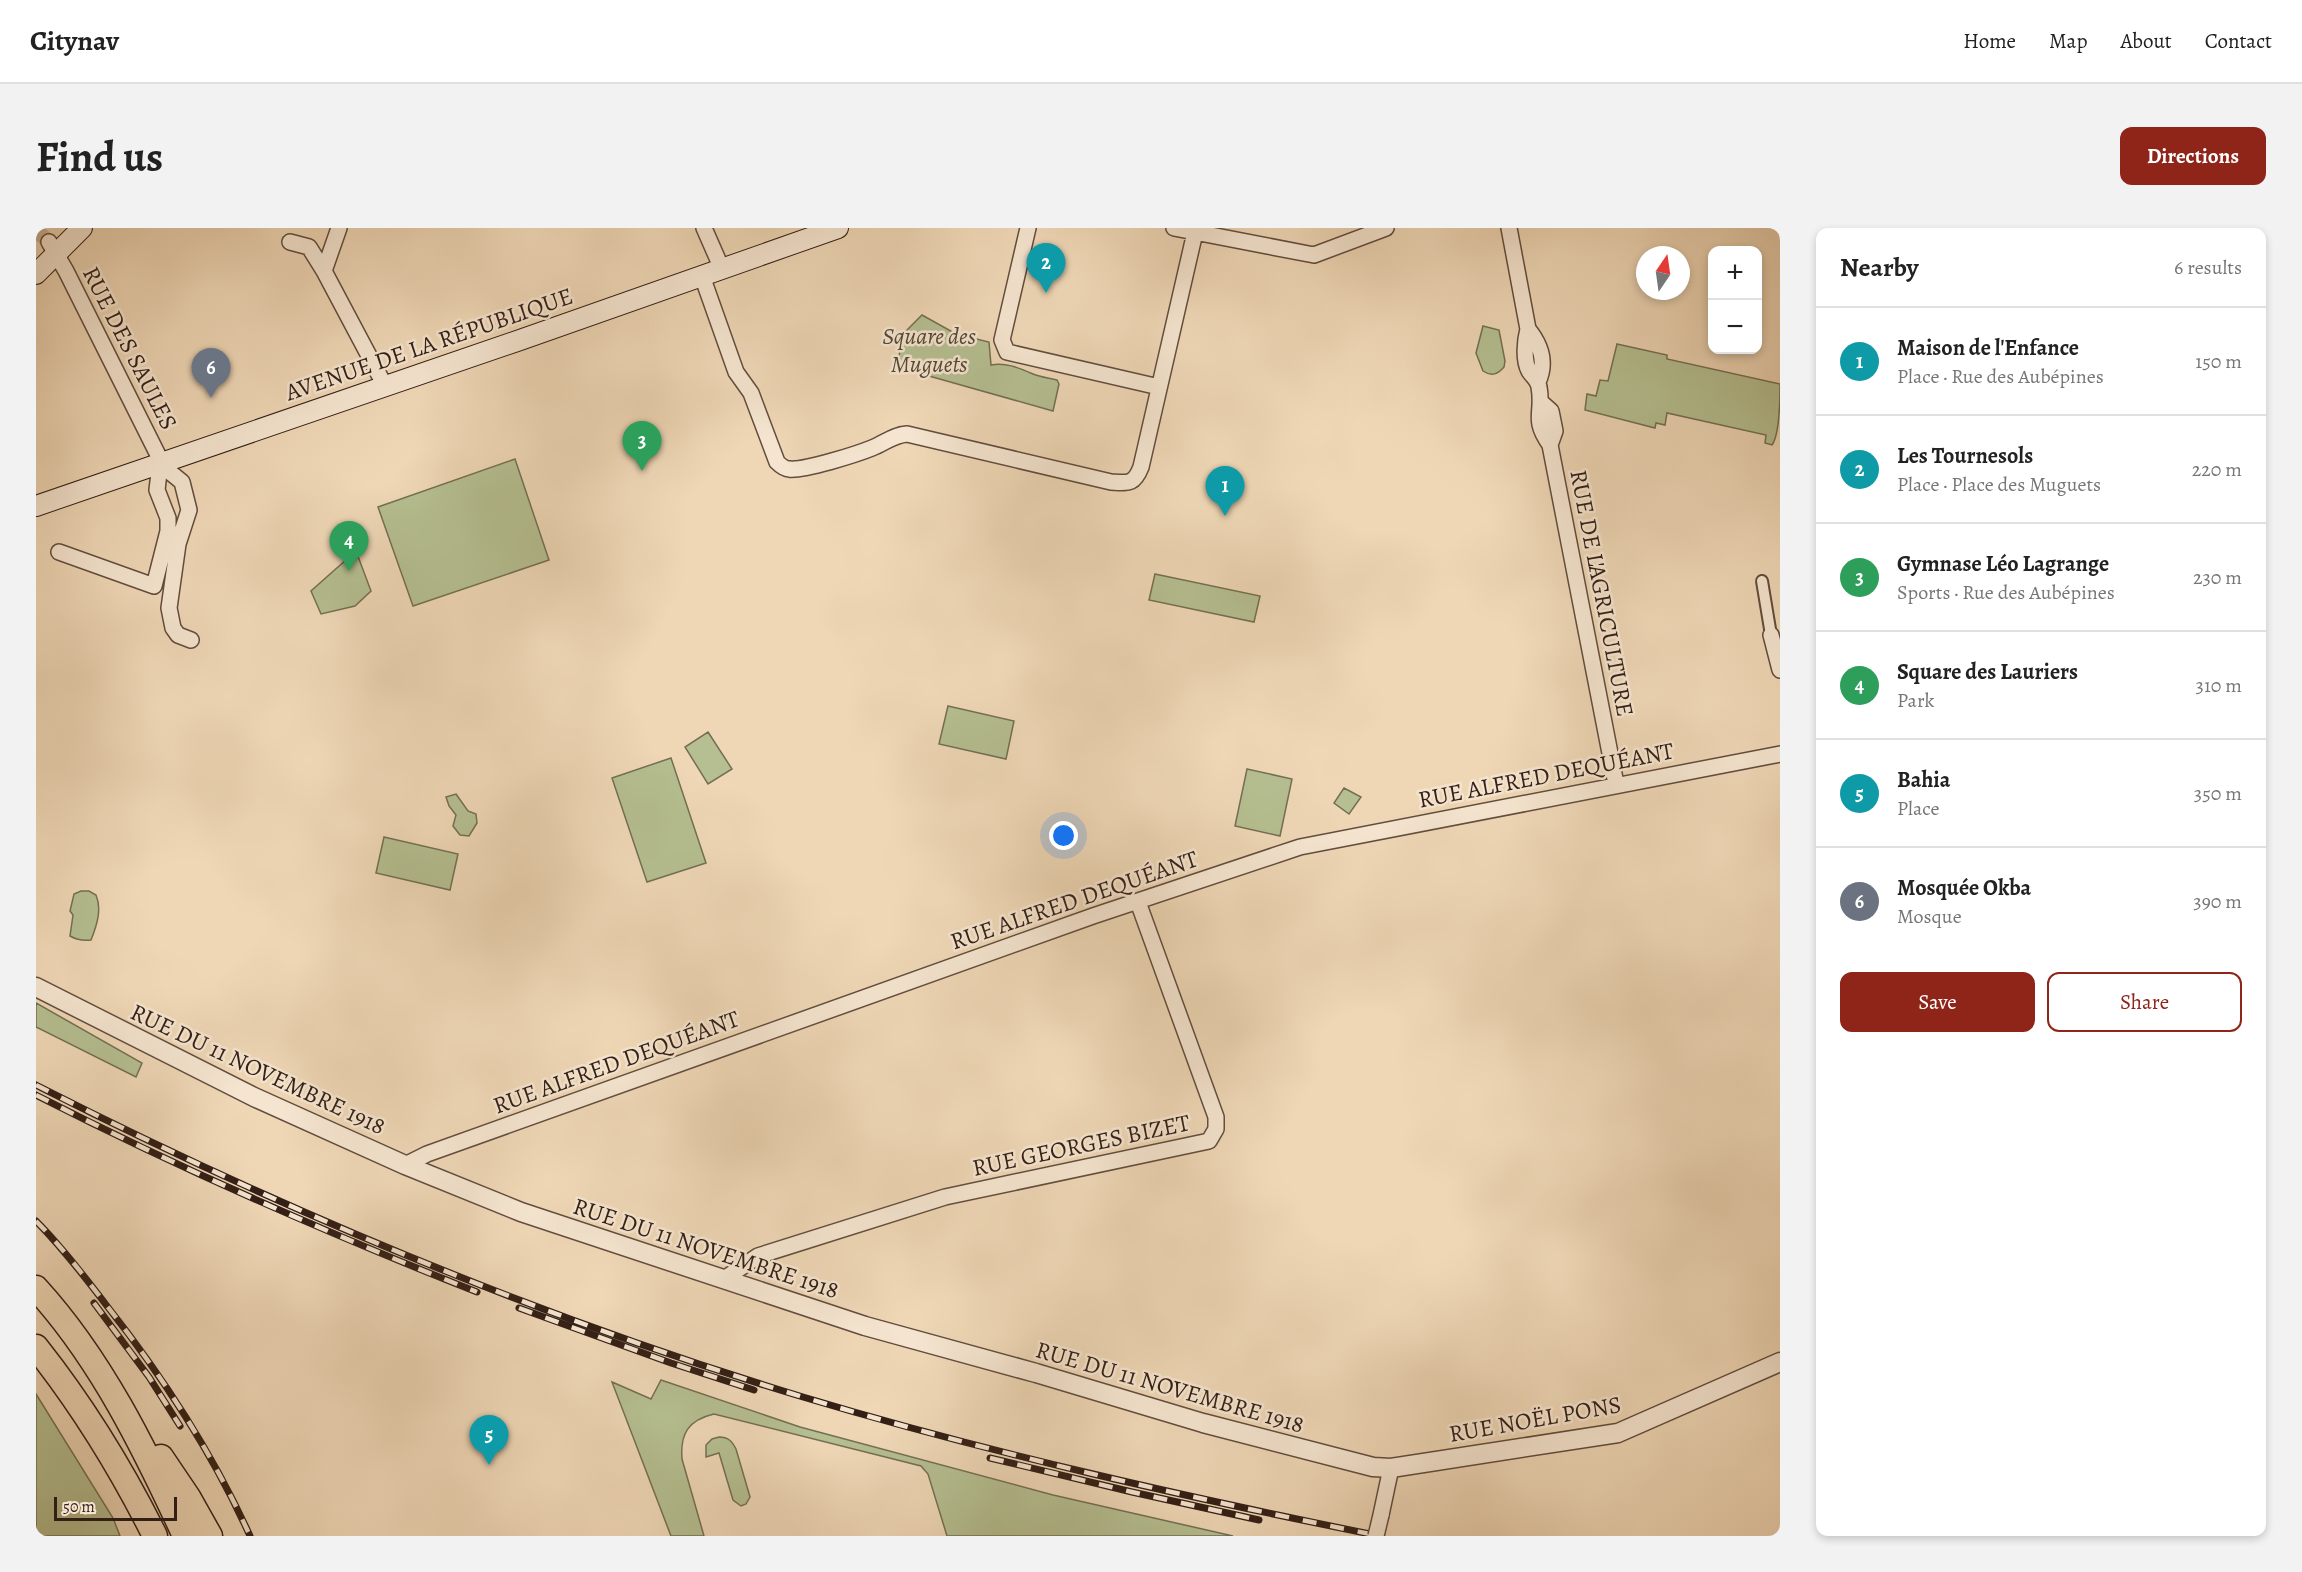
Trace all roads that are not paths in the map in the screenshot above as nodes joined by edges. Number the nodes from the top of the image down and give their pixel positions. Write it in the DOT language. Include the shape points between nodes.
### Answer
graph roads {
  1 [pos="82,228"];
  2 [pos="339,228"];
  3 [pos="704,228"];
  4 [pos="838,228"];
  5 [pos="1028,228"];
  6 [pos="1174,228"];
  7 [pos="1386,228"];
  8 [pos="1509,228"];
  9 [pos="1196,229"];
  10 [pos="290,242"];
  11 [pos="53,248"];
  12 [pos="722,269"];
  13 [pos="324,271"];
  14 [pos="36,274"];
  15 [pos="702,276"];
  16 [pos="385,386"];
  17 [pos="1159,387"];
  18 [pos="161,464"];
  19 [pos="36,506"];
  20 [pos="59,552"];
  21 [pos="1762,581"];
  22 [pos="1772,634"];
  23 [pos="191,640"];
  24 [pos="1780,670"];
  25 [pos="1780,754"];
  26 [pos="1616,784"];
  27 [pos="1138,902"];
  28 [pos="36,987"];
  29 [pos="405,1165"];
  30 [pos="724,1280"];
  31 [pos="36,1288"];
  32 [pos="36,1347"];
  33 [pos="1780,1362"];
  34 [pos="115,1399"];
  35 [pos="111,1457"];
  36 [pos="1391,1468"];
  37 [pos="138,1536"];
  38 [pos="155,1536"];
  39 [pos="185,1536"];
  40 [pos="210,1536"];
  41 [pos="1376,1536"];
  1 -- 11 [label="main road"];
  2 -- 13 [label="street"];
  3 -- 12 [label="street"];
  4 -- 12 [label="main road, AVENUE DE LA RÉPUBLIQUE"];
  5 -- 17 [label="street" via="1002,340 1007,352"];
  6 -- 9 [label="street"];
  7 -- 9 [label="street" via="1314,255"];
  8 -- 26 [label="street, RUE DE L'AGRICULTURE" via="1528,328 1528,369 1538,382 1542,403 1551,411 1555,431 1550,445"];
  9 -- 17 [label="street"];
  10 -- 13 [label="street" via="309,248"];
  11 -- 14 [label="main road"];
  11 -- 18 [label="street, RUE DES SAULES"];
  12 -- 15 [label="main road, AVENUE DE LA RÉPUBLIQUE"];
  13 -- 16 [label="street"];
  15 -- 16 [label="main road, AVENUE DE LA RÉPUBLIQUE"];
  15 -- 17 [label="street" via="736,372 755,402 777,462 789,469 818,464 907,434 1128,483 1137,477 1141,467"];
  16 -- 18 [label="main road, AVENUE DE LA RÉPUBLIQUE"];
  18 -- 19 [label="main road, AVENUE DE LA RÉPUBLIQUE"];
  18 -- 20 [label="street" via="157,490 168,518 168,531 154,586"];
  18 -- 23 [label="street" via="182,482 189,510 178,544 168,608 172,628"];
  21 -- 22 [label="street"];
  22 -- 24 [label="street"];
  25 -- 26 [label="street, RUE ALFRED DEQUÉANT"];
  26 -- 27 [label="street, RUE ALFRED DEQUÉANT" via="1300,847"];
  27 -- 29 [label="street, RUE ALFRED DEQUÉANT" via="650,1073"];
  27 -- 30 [label="street, RUE GEORGES BIZET" via="1216,1117 1216,1129 1209,1141 945,1197 758,1256"];
  28 -- 29 [label="street, RUE DU 11 NOVEMBRE 1918" via="254,1097"];
  29 -- 30 [label="street, RUE DU 11 NOVEMBRE 1918" via="521,1212"];
  30 -- 36 [label="street, RUE DU 11 NOVEMBRE 1918" via="866,1326 1203,1423 1338,1459"];
  31 -- 34 [label="highway" via="84,1350"];
  32 -- 35 [label="highway"];
  33 -- 36 [label="street, RUE NOËL PONS" via="1618,1433"];
  34 -- 39 [label="highway"];
  34 -- 40 [label="highway" via="151,1442"];
  35 -- 37 [label="highway"];
  35 -- 38 [label="highway"];
  36 -- 41 [label="street, bridge"];
}
